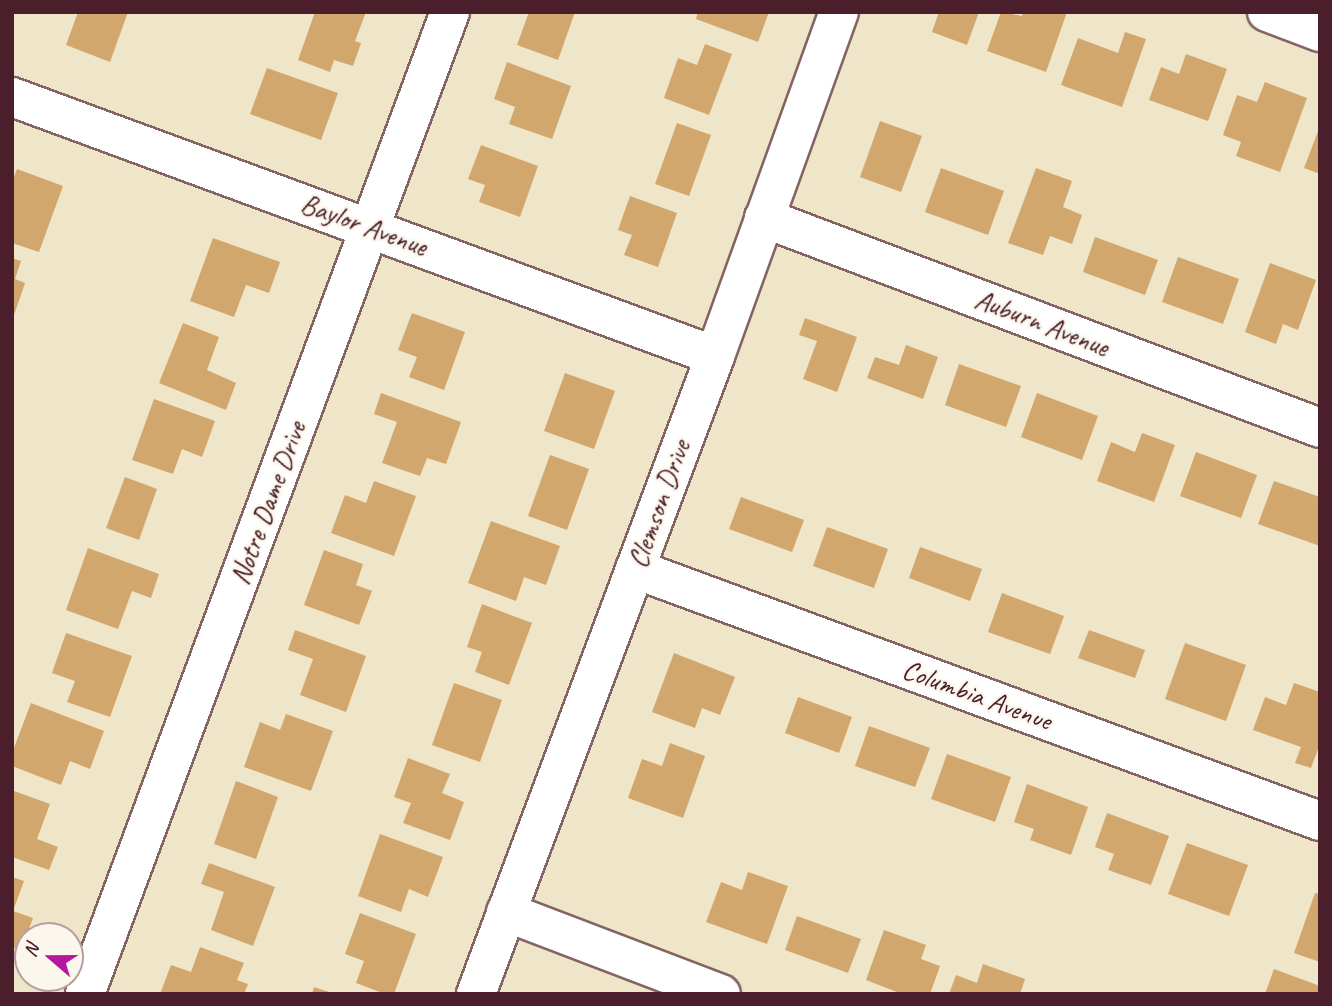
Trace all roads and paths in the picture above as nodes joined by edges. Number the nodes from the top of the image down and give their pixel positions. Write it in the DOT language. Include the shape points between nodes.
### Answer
graph roads {
  1 [pos="450,12"];
  2 [pos="839,12"];
  3 [pos="1267,12"];
  4 [pos="1320,32"];
  5 [pos="12,97"];
  6 [pos="764,218"];
  7 [pos="370,227"];
  8 [pos="715,356"];
  9 [pos="1320,428"];
  10 [pos="635,569"];
  11 [pos="1320,821"];
  12 [pos="506,912"];
  13 [pos="85,994"];
  14 [pos="476,994"];
  15 [pos="721,994"];
  1 -- 7 [label="street, Notre Dame Drive"];
  2 -- 6 [label="street, Clemson Drive"];
  3 -- 4 [label="street"];
  5 -- 7 [label="street, Baylor Avenue"];
  6 -- 8 [label="street, Clemson Drive"];
  6 -- 9 [label="street, Auburn Avenue"];
  7 -- 8 [label="street, Baylor Avenue"];
  7 -- 13 [label="street, Notre Dame Drive"];
  8 -- 10 [label="street, Clemson Drive"];
  10 -- 11 [label="street, Columbia Avenue"];
  10 -- 12 [label="street, Clemson Drive"];
  12 -- 14 [label="street, Clemson Drive"];
  12 -- 15 [label="street"];
}
